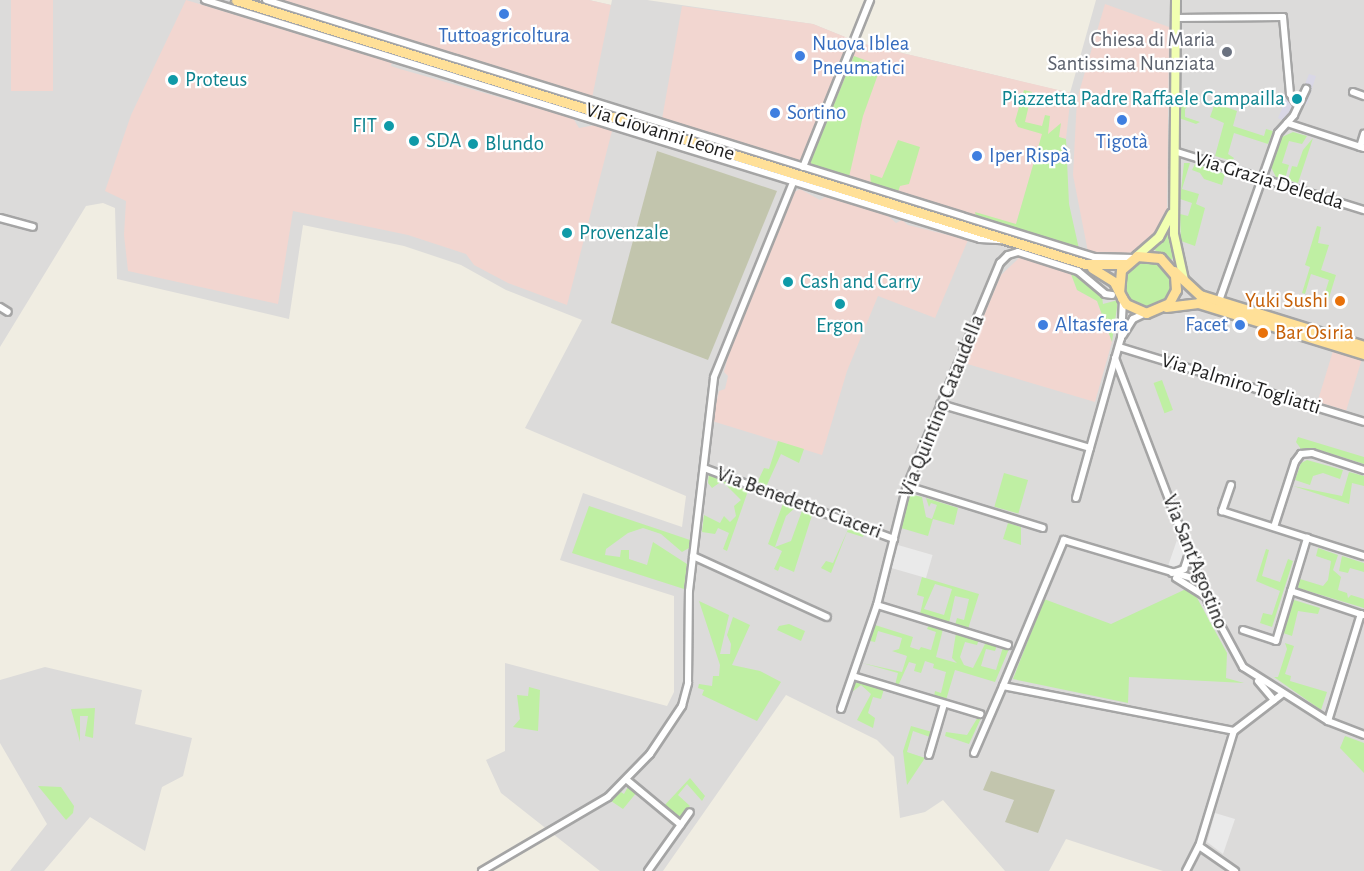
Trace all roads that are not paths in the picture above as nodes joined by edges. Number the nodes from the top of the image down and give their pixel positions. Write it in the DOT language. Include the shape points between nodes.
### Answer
graph roads {
  1 [pos="205,0"];
  2 [pos="236,0"];
  3 [pos="266,0"];
  4 [pos="870,0"];
  5 [pos="1176,0"];
  6 [pos="1176,18"];
  7 [pos="1306,89"];
  8 [pos="1353,92"];
  9 [pos="1364,96"];
  10 [pos="1298,105"];
  11 [pos="1287,123"];
  12 [pos="1364,134"];
  13 [pos="1362,148"];
  14 [pos="1174,151"];
  15 [pos="803,167"];
  16 [pos="1262,180"];
  17 [pos="793,182"];
  18 [pos="1174,199"];
  19 [pos="1364,210"];
  20 [pos="0,218"];
  21 [pos="33,226"];
  22 [pos="1009,240"];
  23 [pos="1136,257"];
  24 [pos="1085,264"];
  25 [pos="1126,264"];
  26 [pos="1178,275"];
  27 [pos="1118,295"];
  28 [pos="1219,301"];
  29 [pos="0,307"];
  30 [pos="1163,308"];
  31 [pos="8,312"];
  32 [pos="1146,313"];
  33 [pos="1121,338"];
  34 [pos="1364,346"];
  35 [pos="1119,347"];
  36 [pos="1364,354"];
  37 [pos="1115,358"];
  38 [pos="940,404"];
  39 [pos="1364,422"];
  40 [pos="1090,448"];
  41 [pos="704,468"];
  42 [pos="1364,470"];
  43 [pos="1231,485"];
  44 [pos="907,486"];
  45 [pos="1076,498"];
  46 [pos="1274,527"];
  47 [pos="1043,528"];
  48 [pos="1307,538"];
  49 [pos="894,539"];
  50 [pos="1188,551"];
  51 [pos="693,556"];
  52 [pos="1364,556"];
  53 [pos="1168,573"];
  54 [pos="1199,580"];
  55 [pos="1291,591"];
  56 [pos="1205,596"];
  57 [pos="877,604"];
  58 [pos="1362,614"];
  59 [pos="827,618"];
  60 [pos="1243,630"];
  61 [pos="1008,645"];
  62 [pos="853,676"];
  63 [pos="1254,676"];
  64 [pos="1003,686"];
  65 [pos="1282,694"];
  66 [pos="1274,700"];
  67 [pos="944,704"];
  68 [pos="841,709"];
  69 [pos="980,714"];
  70 [pos="1328,721"];
  71 [pos="1234,731"];
  72 [pos="1364,735"];
  73 [pos="974,753"];
  74 [pos="929,754"];
  75 [pos="627,780"];
  76 [pos="690,812"];
  77 [pos="681,825"];
  78 [pos="1199,846"];
  79 [pos="482,871"];
  80 [pos="648,871"];
  81 [pos="1186,871"];
  82 [pos="1235,871"];
  1 -- 17 [label="street"];
  2 -- 22 [label="main road, Via Giovanni Leone"];
  3 -- 15 [label="street"];
  4 -- 15 [label="street"];
  5 -- 6 [label="main road"];
  6 -- 10 [label="street" via="1283,17 1290,94"];
  6 -- 14 [label="main road"];
  7 -- 10 [label="street"];
  8 -- 9 [label="street"];
  10 -- 11 [label="street"];
  11 -- 13 [label="street"];
  11 -- 16 [label="street" via="1278,133"];
  12 -- 13 [label="street"];
  14 -- 16 [label="street, Via Grazia Deledda"];
  14 -- 18 [label="main road"];
  15 -- 23 [label="street" via="1094,257"];
  16 -- 19 [label="street, Via Grazia Deledda"];
  16 -- 28 [label="street"];
  17 -- 22 [label="street" via="980,239"];
  17 -- 41 [label="street" via="714,377"];
  18 -- 23 [label="main road" via="1166,228"];
  18 -- 26 [label="main road"];
  20 -- 21 [label="street"];
  22 -- 24 [label="main road, Via Giovanni Leone"];
  23 -- 25 [label="main road"];
  23 -- 26 [label="main road" via="1152,255"];
  24 -- 25 [label="main road"];
  24 -- 27 [label="main road" via="1107,275"];
  25 -- 27 [label="main road" via="1119,277"];
  26 -- 28 [label="main road"];
  26 -- 30 [label="main road" via="1173,297"];
  27 -- 32 [label="main road" via="1132,308"];
  27 -- 33 [label="street"];
  27 -- 38 [label="street, Via Quintino Cataudella" via="1105,294 1078,271 1018,252 1000,263"];
  28 -- 34 [label="main road"];
  29 -- 31 [label="street"];
  30 -- 32 [label="main road"];
  30 -- 36 [label="main road" via="1198,303"];
  32 -- 33 [label="street" via="1134,319"];
  33 -- 35 [label="street"];
  35 -- 37 [label="street"];
  35 -- 39 [label="street, Via Palmiro Togliatti"];
  37 -- 40 [label="street"];
  37 -- 50 [label="street, Via Sant'Agostino"];
  38 -- 40 [label="street"];
  38 -- 44 [label="street, Via Quintino Cataudella"];
  40 -- 45 [label="street"];
  41 -- 49 [label="street, Via Benedetto Ciaceri"];
  41 -- 51 [label="street"];
  42 -- 46 [label="street" via="1312,453 1301,454"];
  43 -- 46 [label="street" via="1222,511"];
  44 -- 47 [label="street"];
  44 -- 49 [label="street, Via Quintino Cataudella"];
  46 -- 48 [label="street"];
  48 -- 52 [label="street"];
  48 -- 55 [label="street"];
  49 -- 57 [label="street, Via Quintino Cataudella"];
  50 -- 53 [label="street" via="1184,569"];
  50 -- 54 [label="street, Via Sant'Agostino"];
  51 -- 59 [label="street"];
  51 -- 75 [label="street" via="686,695 650,754"];
  53 -- 54 [label="street"];
  53 -- 56 [label="street"];
  53 -- 64 [label="street" via="1064,540"];
  54 -- 56 [label="street, Via Sant'Agostino"];
  55 -- 58 [label="street"];
  55 -- 60 [label="street" via="1276,641"];
  56 -- 63 [label="street, Via Sant'Agostino" via="1243,667"];
  57 -- 61 [label="street"];
  57 -- 62 [label="street, Via Quintino Cataudella"];
  58 -- 70 [label="street"];
  62 -- 67 [label="street"];
  62 -- 68 [label="street, Via Quintino Cataudella"];
  63 -- 65 [label="street, Via Sant'Agostino"];
  63 -- 66 [label="street"];
  64 -- 71 [label="street"];
  64 -- 73 [label="street"];
  65 -- 66 [label="street"];
  65 -- 70 [label="street, Via Sant'Agostino"];
  66 -- 71 [label="street"];
  67 -- 69 [label="street"];
  67 -- 74 [label="street"];
  70 -- 72 [label="street, Via Sant'Agostino"];
  71 -- 78 [label="street"];
  75 -- 77 [label="street"];
  75 -- 79 [label="street" via="608,797"];
  76 -- 77 [label="street"];
  77 -- 80 [label="street"];
  78 -- 81 [label="street"];
  78 -- 82 [label="street"];
}
